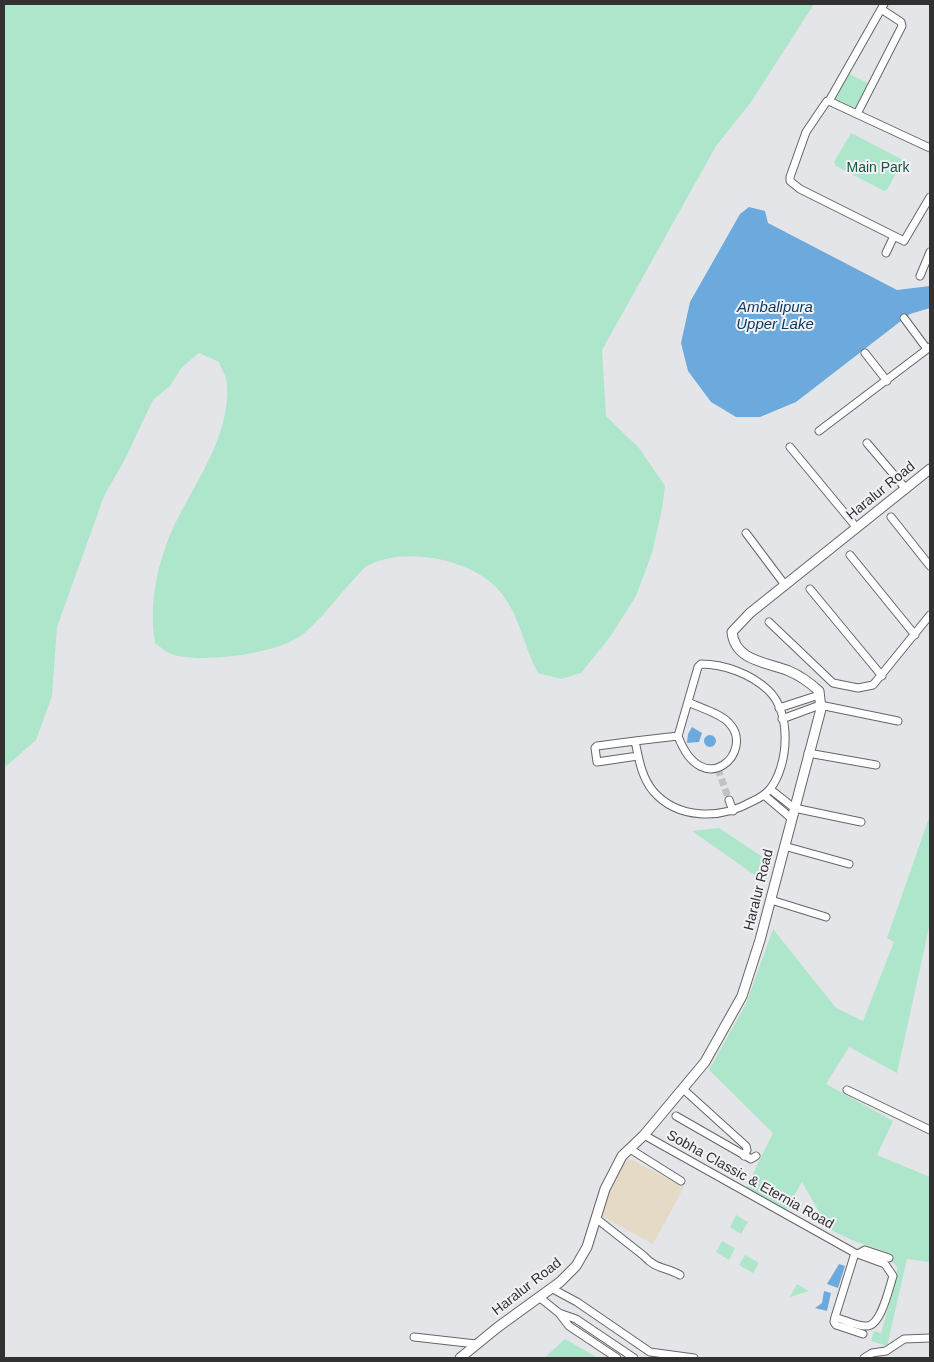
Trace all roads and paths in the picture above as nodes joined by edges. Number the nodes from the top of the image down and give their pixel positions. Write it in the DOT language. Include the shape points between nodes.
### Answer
graph roads {
  1 [pos="883,6"];
  2 [pos="829,101"];
  3 [pos="857,114"];
  4 [pos="930,148"];
  5 [pos="930,197"];
  6 [pos="894,236"];
  7 [pos="930,252"];
  8 [pos="886,253"];
  9 [pos="920,276"];
  10 [pos="904,318"];
  11 [pos="929,348"];
  12 [pos="865,353"];
  13 [pos="887,381"];
  14 [pos="819,431"];
  15 [pos="867,443"];
  16 [pos="790,448"];
  17 [pos="930,469"];
  18 [pos="906,489"];
  19 [pos="891,517"];
  20 [pos="857,528"];
  21 [pos="746,532"];
  22 [pos="850,555"];
  23 [pos="930,566"];
  24 [pos="785,585"];
  25 [pos="810,589"];
  26 [pos="930,615"];
  27 [pos="769,622"];
  28 [pos="914,635"];
  29 [pos="882,676"];
  30 [pos="819,695"];
  31 [pos="688,702"];
  32 [pos="820,705"];
  33 [pos="779,708"];
  34 [pos="782,719"];
  35 [pos="898,722"];
  36 [pos="678,736"];
  37 [pos="635,741"];
  38 [pos="808,753"];
  39 [pos="638,756"];
  40 [pos="876,766"];
  41 [pos="770,789"];
  42 [pos="764,795"];
  43 [pos="729,800"];
  44 [pos="794,808"];
  45 [pos="733,811"];
  46 [pos="792,818"];
  47 [pos="861,822"];
  48 [pos="784,846"];
  49 [pos="849,864"];
  50 [pos="771,900"];
  51 [pos="826,916"];
  52 [pos="683,1088"];
  53 [pos="847,1090"];
  54 [pos="676,1116"];
  55 [pos="930,1130"];
  56 [pos="644,1135"];
  57 [pos="630,1149"];
  58 [pos="744,1156"];
  59 [pos="756,1156"];
  60 [pos="681,1181"];
  61 [pos="597,1219"];
  62 [pos="857,1253"];
  63 [pos="889,1258"];
  64 [pos="680,1275"];
  65 [pos="551,1288"];
  66 [pos="539,1297"];
  67 [pos="559,1313"];
  68 [pos="835,1317"];
  69 [pos="863,1334"];
  70 [pos="414,1337"];
  71 [pos="930,1338"];
  72 [pos="476,1344"];
  73 [pos="460,1358"];
  74 [pos="617,1358"];
  75 [pos="634,1358"];
  76 [pos="694,1358"];
  77 [pos="864,1358"];
  1 -- 2 [label="street"];
  1 -- 3 [label="street" via="902,26"];
  2 -- 3 [label="street"];
  2 -- 6 [label="street" via="806,132 790,181"];
  3 -- 4 [label="street"];
  5 -- 6 [label="street" via="907,240"];
  6 -- 8 [label="street"];
  7 -- 9 [label="street"];
  10 -- 11 [label="street"];
  11 -- 13 [label="street"];
  12 -- 13 [label="street"];
  13 -- 14 [label="street"];
  15 -- 18 [label="street"];
  16 -- 20 [label="street"];
  17 -- 18 [label="street, Haralur Road"];
  18 -- 20 [label="street, Haralur Road"];
  19 -- 23 [label="street"];
  20 -- 24 [label="street, Haralur Road"];
  21 -- 24 [label="street"];
  22 -- 28 [label="street"];
  24 -- 30 [label="street, Haralur Road" via="732,632 733,643 743,655 806,679 819,690"];
  25 -- 29 [label="street"];
  26 -- 28 [label="street"];
  27 -- 29 [label="street" via="833,683 858,688 873,685"];
  28 -- 29 [label="street"];
  30 -- 32 [label="street, Haralur Road"];
  30 -- 33 [label="street"];
  31 -- 33 [label="street" via="698,667 709,664 751,678 769,691"];
  31 -- 36 [label="street"];
  31 -- 36 [label="street" via="728,722 734,729 735,751 730,760 708,770 698,766 684,751"];
  32 -- 34 [label="street"];
  32 -- 35 [label="street"];
  32 -- 38 [label="street, Haralur Road"];
  33 -- 34 [label="street"];
  34 -- 41 [label="street" via="783,762"];
  36 -- 37 [label="street"];
  37 -- 39 [label="street"];
  37 -- 39 [label="street" via="597,746 595,759 597,762"];
  38 -- 40 [label="street"];
  38 -- 44 [label="street, Haralur Road"];
  39 -- 45 [label="street" via="645,779 654,792 670,804 690,813 713,815"];
  41 -- 42 [label="street"];
  41 -- 44 [label="street"];
  42 -- 45 [label="street"];
  42 -- 46 [label="street"];
  43 -- 45 [label="street"];
  44 -- 46 [label="street, Haralur Road"];
  44 -- 47 [label="street"];
  46 -- 48 [label="street, Haralur Road"];
  48 -- 49 [label="street"];
  48 -- 50 [label="street, Haralur Road"];
  50 -- 51 [label="street"];
  50 -- 52 [label="street, Haralur Road" via="742,996 705,1062"];
  52 -- 56 [label="street, Haralur Road"];
  52 -- 58 [label="street" via="746,1146"];
  53 -- 55 [label="street"];
  54 -- 58 [label="street"];
  56 -- 57 [label="street, Haralur Road"];
  56 -- 62 [label="street, Sobha Classic & Eternia Road"];
  57 -- 60 [label="street"];
  57 -- 61 [label="street, Haralur Road" via="612,1173"];
  58 -- 59 [label="street" via="753,1160"];
  61 -- 64 [label="street" via="650,1263"];
  61 -- 65 [label="street, Haralur Road" via="582,1257"];
  62 -- 63 [label="street" via="865,1250"];
  62 -- 68 [label="street"];
  62 -- 68 [label="street, Sobha Classic & Eternia Road" via="886,1264 892,1273 881,1311 875,1324 869,1326"];
  65 -- 66 [label="street, Haralur Road"];
  65 -- 76 [label="street" via="650,1352"];
  66 -- 67 [label="street"];
  66 -- 72 [label="street, Haralur Road"];
  67 -- 74 [label="street" via="569,1326"];
  67 -- 75 [label="street" via="576,1319"];
  68 -- 69 [label="street" via="836,1325"];
  70 -- 72 [label="street"];
  71 -- 77 [label="street" via="904,1339 886,1351 868,1354"];
  72 -- 73 [label="street, Haralur Road"];
}
